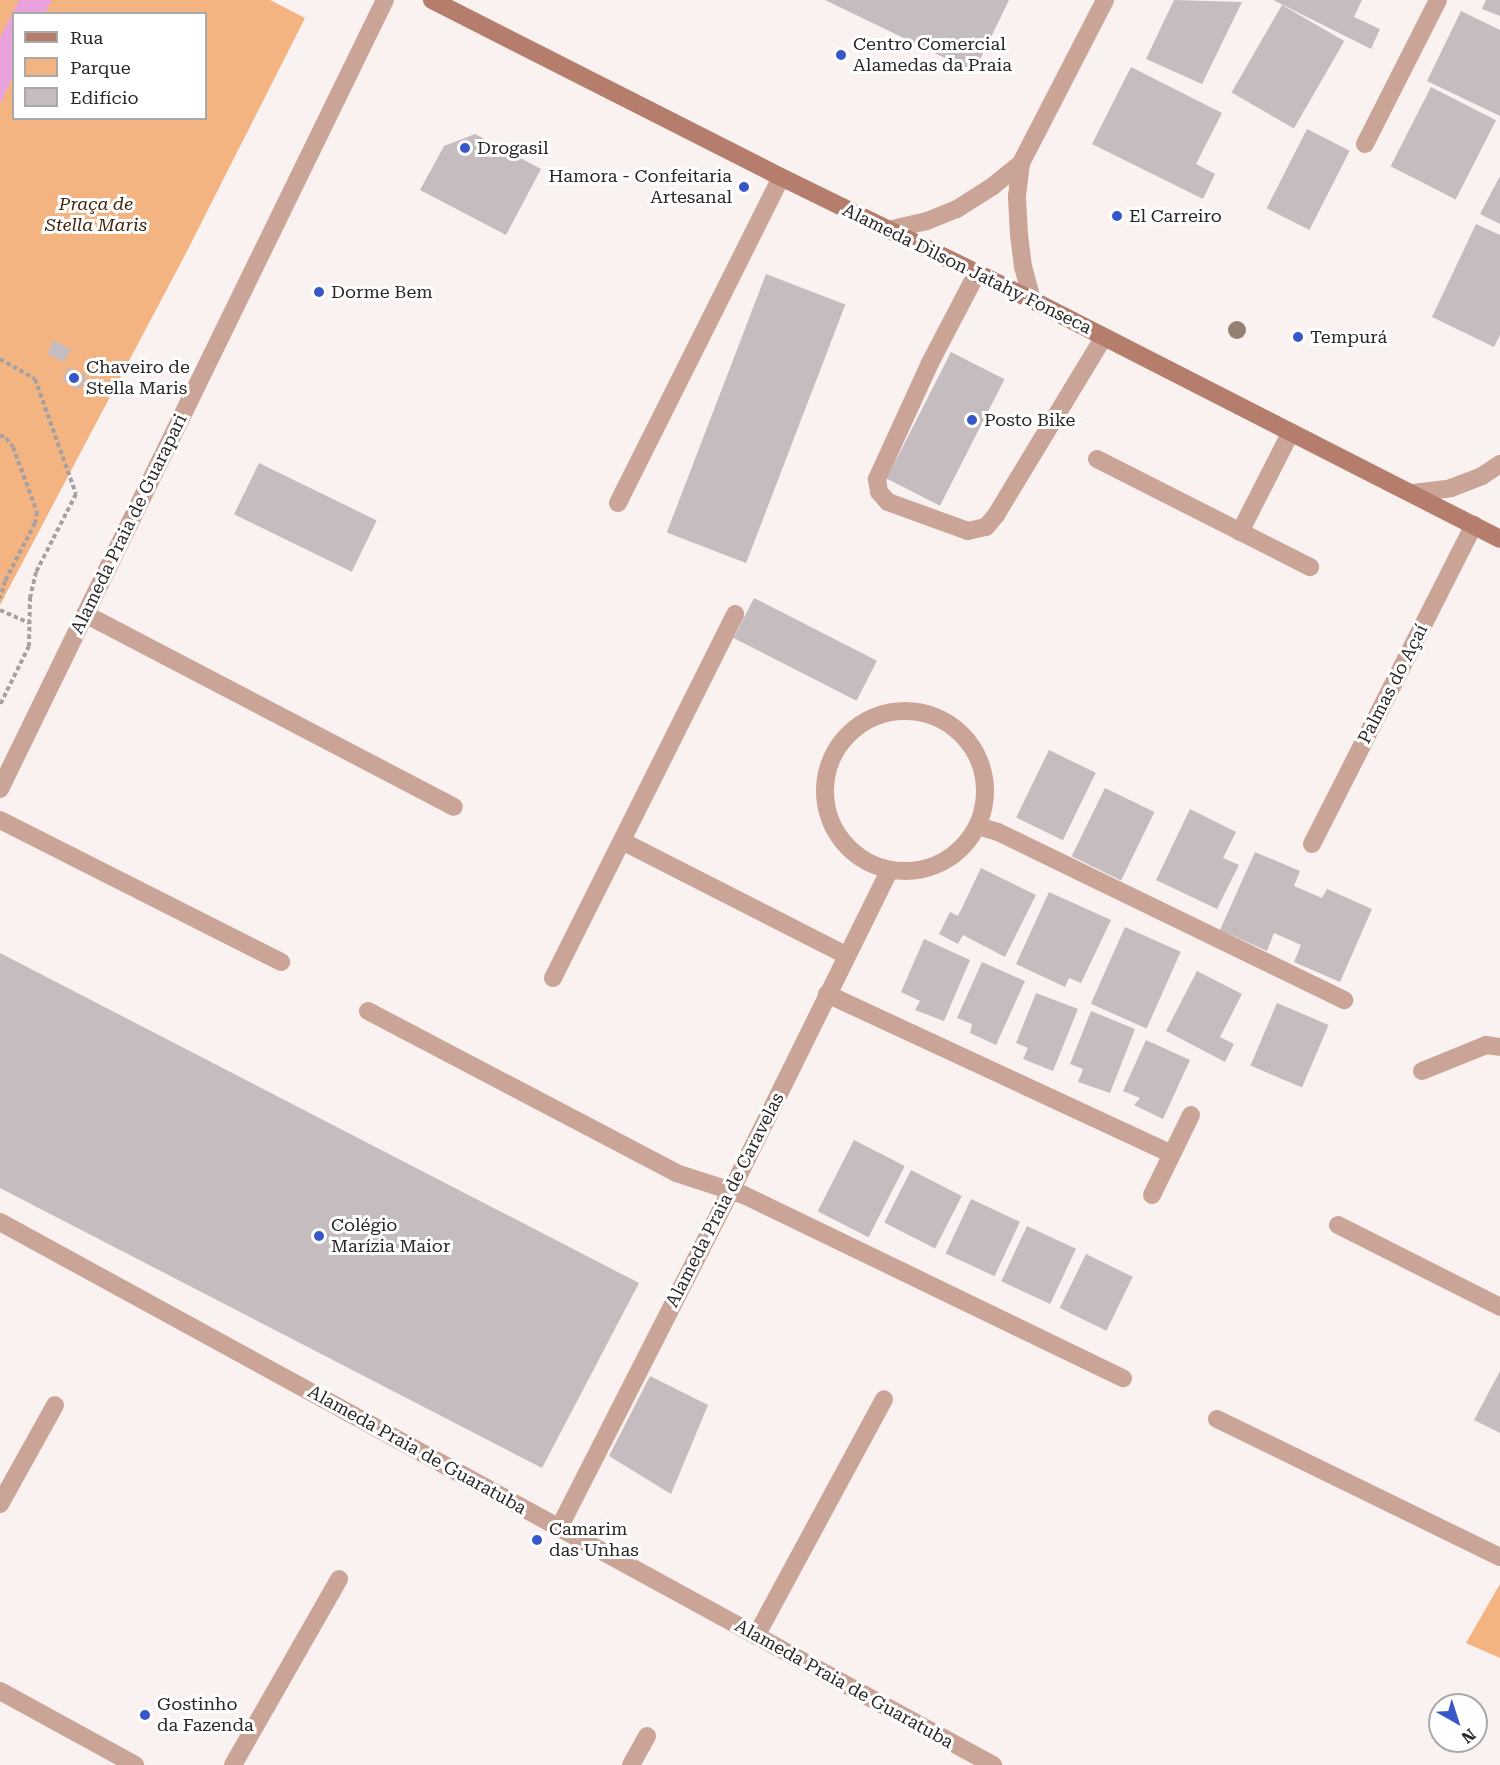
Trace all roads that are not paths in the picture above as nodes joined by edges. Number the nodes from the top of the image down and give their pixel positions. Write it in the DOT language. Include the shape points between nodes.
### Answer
graph roads {
  1 [pos="385,0"];
  2 [pos="432,0"];
  3 [pos="1105,0"];
  4 [pos="1438,0"];
  5 [pos="1365,144"];
  6 [pos="1022,163"];
  7 [pos="781,177"];
  8 [pos="888,230"];
  9 [pos="976,273"];
  10 [pos="1032,300"];
  11 [pos="1104,337"];
  12 [pos="1291,432"];
  13 [pos="1097,459"];
  14 [pos="1500,464"];
  15 [pos="1413,494"];
  16 [pos="618,503"];
  17 [pos="1474,525"];
  18 [pos="1240,532"];
  19 [pos="1500,538"];
  20 [pos="1310,567"];
  21 [pos="85,614"];
  22 [pos="735,614"];
  23 [pos="0,789"];
  24 [pos="454,807"];
  25 [pos="0,820"];
  26 [pos="978,826"];
  27 [pos="622,842"];
  28 [pos="1312,844"];
  29 [pos="889,871"];
  30 [pos="846,955"];
  31 [pos="281,962"];
  32 [pos="553,978"];
  33 [pos="827,994"];
  34 [pos="1344,1000"];
  35 [pos="368,1011"];
  36 [pos="1500,1047"];
  37 [pos="1422,1071"];
  38 [pos="1191,1115"];
  39 [pos="1172,1154"];
  40 [pos="738,1193"];
  41 [pos="1152,1195"];
  42 [pos="0,1222"];
  43 [pos="1338,1225"];
  44 [pos="1500,1307"];
  45 [pos="1124,1378"];
  46 [pos="884,1400"];
  47 [pos="55,1405"];
  48 [pos="1217,1419"];
  49 [pos="0,1504"];
  50 [pos="559,1528"];
  51 [pos="1500,1557"];
  52 [pos="339,1579"];
  53 [pos="756,1636"];
  54 [pos="0,1691"];
  55 [pos="647,1736"];
  56 [pos="135,1765"];
  57 [pos="233,1765"];
  58 [pos="631,1765"];
  59 [pos="993,1765"];
  1 -- 21 [label="street, Alameda Praia de Guarapari"];
  2 -- 7 [label="main road, Alameda Dilson Jatahy Fonseca"];
  3 -- 6 [label="street"];
  4 -- 5 [label="street"];
  6 -- 8 [label="street" via="957,209"];
  6 -- 10 [label="street" via="1017,196 1019,235"];
  7 -- 8 [label="main road, Alameda Dilson Jatahy Fonseca"];
  7 -- 16 [label="street"];
  8 -- 9 [label="main road, Alameda Dilson Jatahy Fonseca"];
  9 -- 10 [label="main road, Alameda Dilson Jatahy Fonseca"];
  9 -- 11 [label="street" via="877,479 879,492 888,502 968,531 986,527"];
  10 -- 11 [label="main road, Alameda Dilson Jatahy Fonseca"];
  11 -- 12 [label="main road, Alameda Dilson Jatahy Fonseca"];
  12 -- 15 [label="main road, Alameda Dilson Jatahy Fonseca"];
  12 -- 18 [label="street"];
  13 -- 18 [label="street"];
  14 -- 15 [label="street" via="1451,488"];
  15 -- 17 [label="main road, Alameda Dilson Jatahy Fonseca"];
  17 -- 19 [label="main road, Alameda Dilson Jatahy Fonseca"];
  17 -- 28 [label="street, Palmas do Açaí"];
  18 -- 20 [label="street"];
  21 -- 23 [label="street, Alameda Praia de Guarapari"];
  21 -- 24 [label="street"];
  22 -- 27 [label="street"];
  25 -- 31 [label="street"];
  26 -- 29 [label="street" via="963,848 941,864 916,872"];
  26 -- 29 [label="street" via="986,800 984,774 974,749 957,729 934,715 908,710 881,714 858,726 839,745 827,769 824,795 830,822 843,844 864,862"];
  26 -- 34 [label="street" via="998,832"];
  27 -- 30 [label="street"];
  27 -- 32 [label="street"];
  29 -- 30 [label="street, Alameda Praia de Caravelas"];
  30 -- 33 [label="street, Alameda Praia de Caravelas"];
  33 -- 39 [label="street"];
  33 -- 40 [label="street, Alameda Praia de Caravelas"];
  35 -- 40 [label="street" via="676,1173"];
  36 -- 37 [label="street" via="1486,1045"];
  38 -- 39 [label="street"];
  39 -- 41 [label="street"];
  40 -- 45 [label="street"];
  40 -- 50 [label="street, Alameda Praia de Caravelas"];
  42 -- 50 [label="street, Alameda Praia de Guaratuba"];
  43 -- 44 [label="street"];
  46 -- 53 [label="street"];
  47 -- 49 [label="street"];
  48 -- 51 [label="street"];
  50 -- 53 [label="street, Alameda Praia de Guaratuba"];
  52 -- 57 [label="street"];
  53 -- 59 [label="street, Alameda Praia de Guaratuba"];
  54 -- 56 [label="street"];
  55 -- 58 [label="street"];
}
